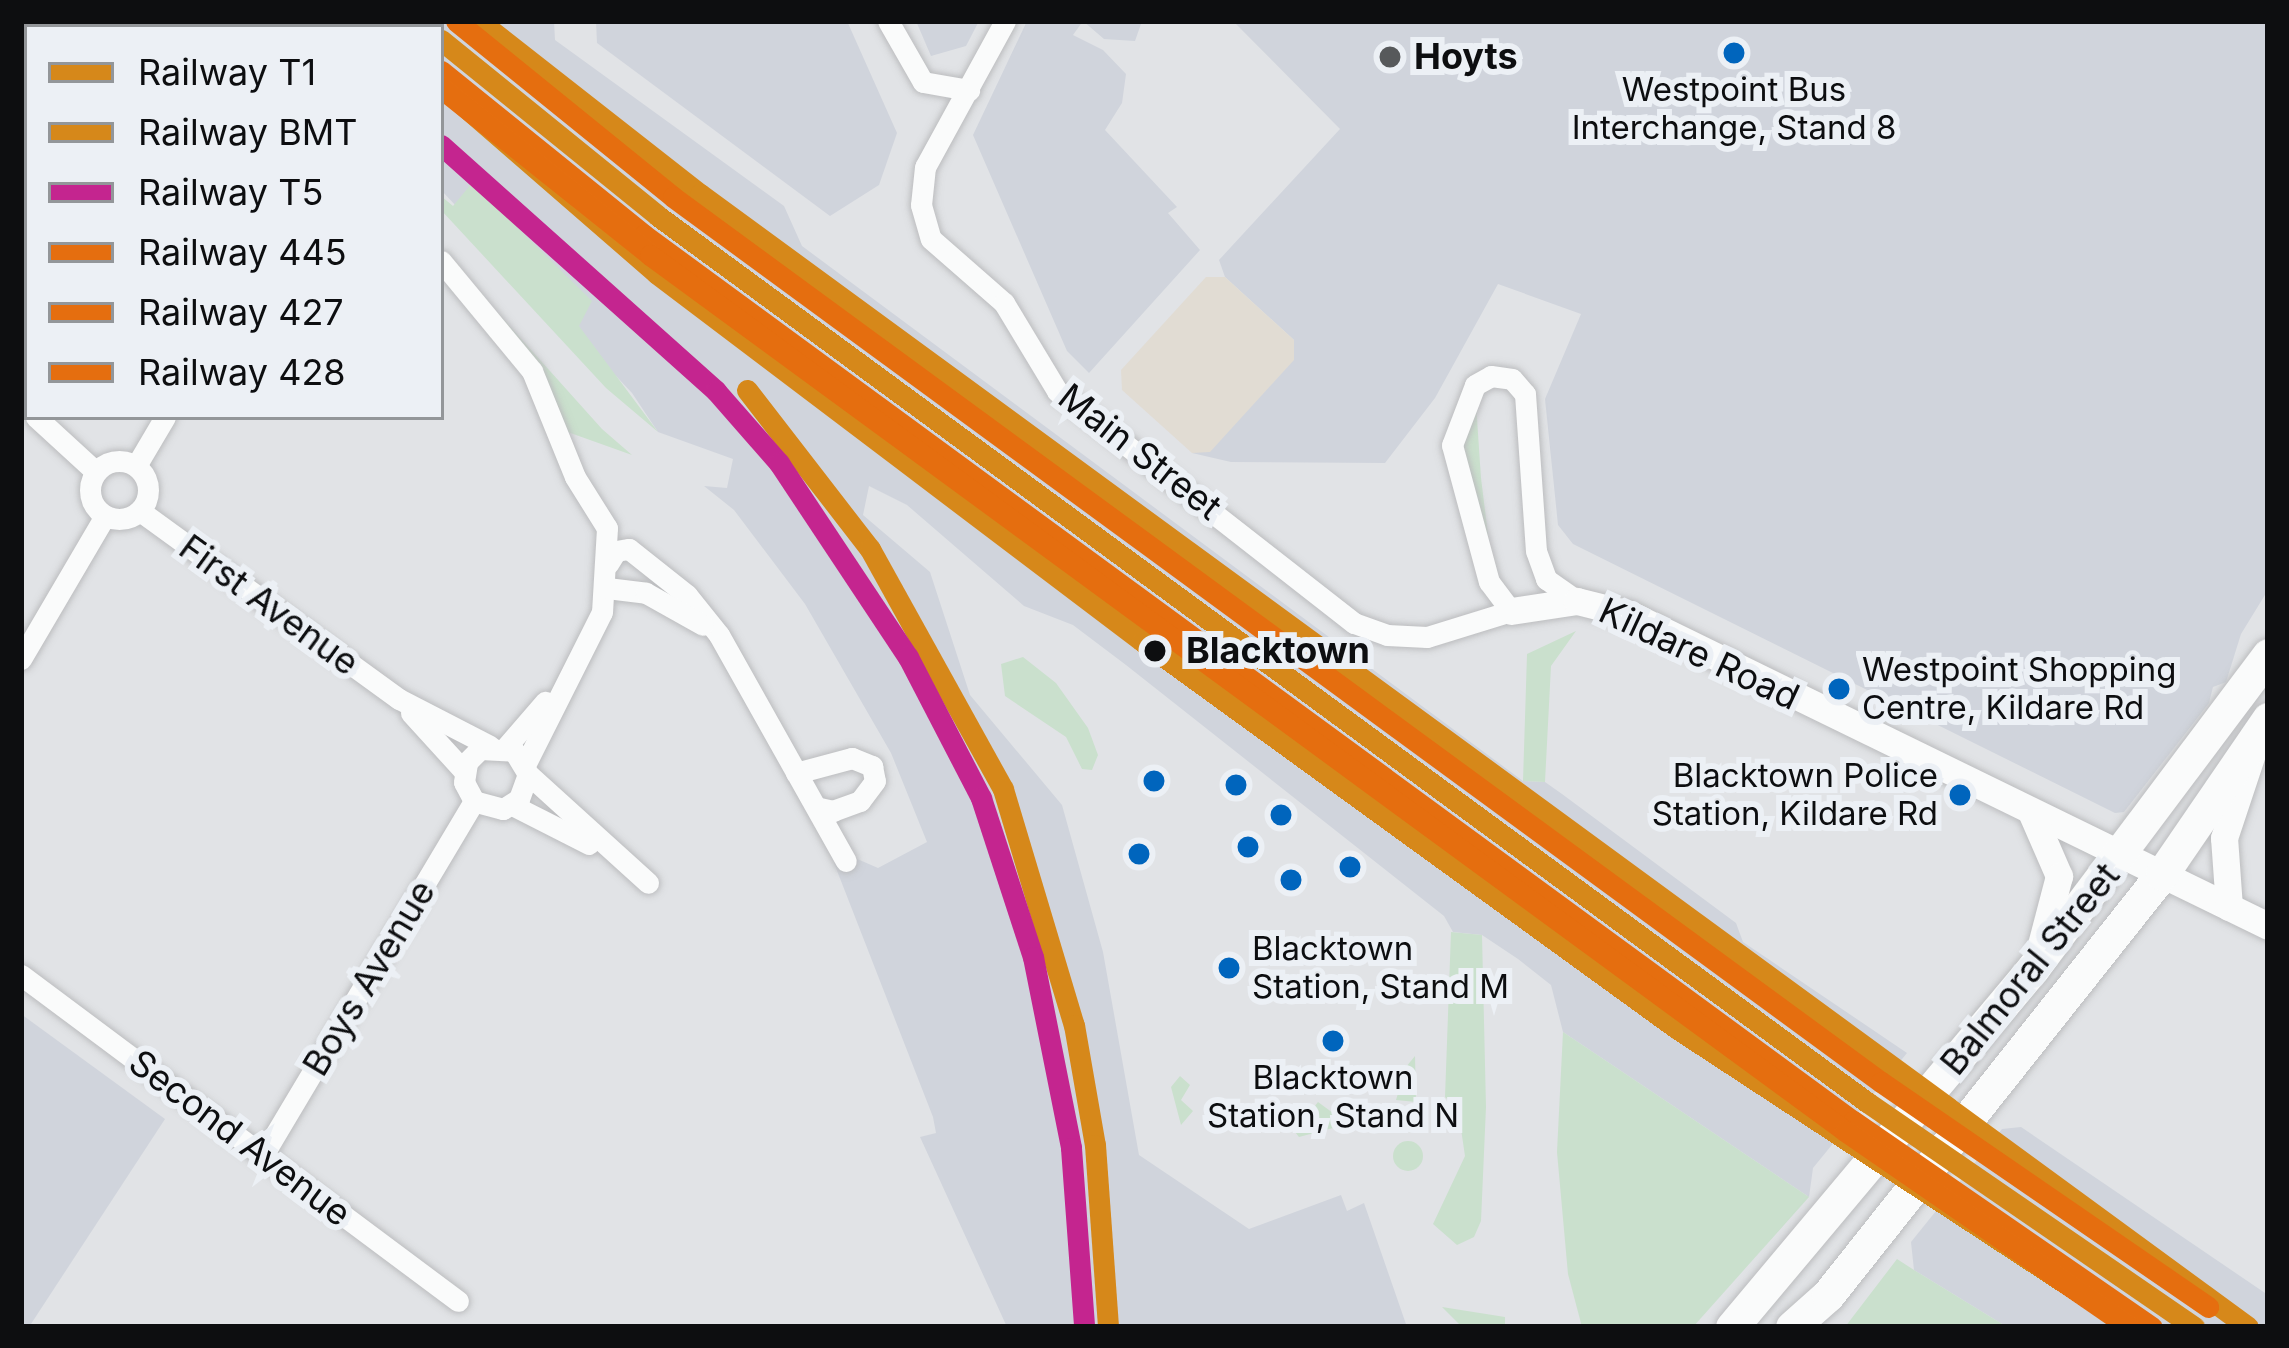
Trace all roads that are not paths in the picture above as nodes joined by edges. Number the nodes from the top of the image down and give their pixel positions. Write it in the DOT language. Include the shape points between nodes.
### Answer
graph roads {
  1 [pos="889,21"];
  2 [pos="1005,21"];
  3 [pos="969,90"];
  4 [pos="444,265"];
  5 [pos="39,420"];
  6 [pos="163,420"];
  7 [pos="136,466"];
  8 [pos="96,472"];
  9 [pos="140,511"];
  10 [pos="105,516"];
  11 [pos="608,564"];
  12 [pos="607,588"];
  13 [pos="1577,601"];
  14 [pos="1511,611"];
  15 [pos="719,635"];
  16 [pos="2268,656"];
  17 [pos="21,659"];
  18 [pos="560,685"];
  19 [pos="399,699"];
  20 [pos="2262,729"];
  21 [pos="498,746"];
  22 [pos="526,770"];
  23 [pos="464,772"];
  24 [pos="796,773"];
  25 [pos="474,801"];
  26 [pos="512,805"];
  27 [pos="816,807"];
  28 [pos="2029,810"];
  29 [pos="610,854"];
  30 [pos="2120,856"];
  31 [pos="846,861"];
  32 [pos="2162,874"];
  33 [pos="648,883"];
  34 [pos="2229,907"];
  35 [pos="2268,926"];
  36 [pos="2034,967"];
  37 [pos="21,975"];
  38 [pos="263,1155"];
  39 [pos="1828,1295"];
  40 [pos="458,1301"];
  41 [pos="1732,1327"];
  42 [pos="1792,1327"];
  43 [pos="1810,1327"];
  1 -- 3 [label="street" via="923,82"];
  2 -- 3 [label="street, Main Street"];
  3 -- 14 [label="street, Main Street" via="926,167 926,230 1013,315 1057,391 1354,623 1427,637"];
  4 -- 11 [label="street" via="532,371 575,477 605,519"];
  5 -- 8 [label="street"];
  6 -- 7 [label="street"];
  7 -- 8 [label="street" via="110,462"];
  7 -- 9 [label="street" via="148,493"];
  8 -- 10 [label="street" via="89,491"];
  9 -- 10 [label="street"];
  9 -- 19 [label="street, First Avenue"];
  10 -- 17 [label="street"];
  11 -- 12 [label="street"];
  11 -- 15 [label="street" via="622,548 635,552"];
  12 -- 15 [label="street" via="646,593"];
  12 -- 18 [label="street"];
  13 -- 14 [label="street, Kildare Road"];
  13 -- 14 [label="street" via="1546,580 1536,551 1525,394 1512,379 1491,376 1459,412 1452,445 1490,582"];
  13 -- 28 [label="street, Kildare Road" via="1629,614"];
  15 -- 24 [label="street"];
  16 -- 30 [label="main road, Balmoral Street"];
  18 -- 21 [label="street"];
  18 -- 22 [label="street"];
  19 -- 21 [label="street, First Avenue"];
  19 -- 23 [label="street, First Avenue"];
  20 -- 32 [label="main road, Balmoral Street"];
  20 -- 34 [label="street" via="2224,838"];
  21 -- 22 [label="street, First Avenue"];
  21 -- 23 [label="street"];
  22 -- 26 [label="street"];
  22 -- 29 [label="street"];
  23 -- 25 [label="street"];
  24 -- 27 [label="street"];
  24 -- 27 [label="street" via="852,758 872,766 875,781 860,801 833,811"];
  25 -- 26 [label="street"];
  25 -- 38 [label="street, Boys Avenue"];
  26 -- 29 [label="street"];
  27 -- 31 [label="street"];
  28 -- 30 [label="street, Kildare Road"];
  28 -- 36 [label="street" via="2048,835 2059,876"];
  29 -- 33 [label="street"];
  30 -- 32 [label="street, Kildare Road"];
  30 -- 36 [label="main road, Balmoral Street"];
  32 -- 34 [label="street, Kildare Road"];
  32 -- 39 [label="main road, Balmoral Street"];
  34 -- 35 [label="street, Kildare Road"];
  36 -- 41 [label="main road, Balmoral Street"];
  37 -- 38 [label="street, Second Avenue"];
  38 -- 40 [label="street, Second Avenue"];
  39 -- 42 [label="main road, Balmoral Street"];
  39 -- 43 [label="main road"];
}
